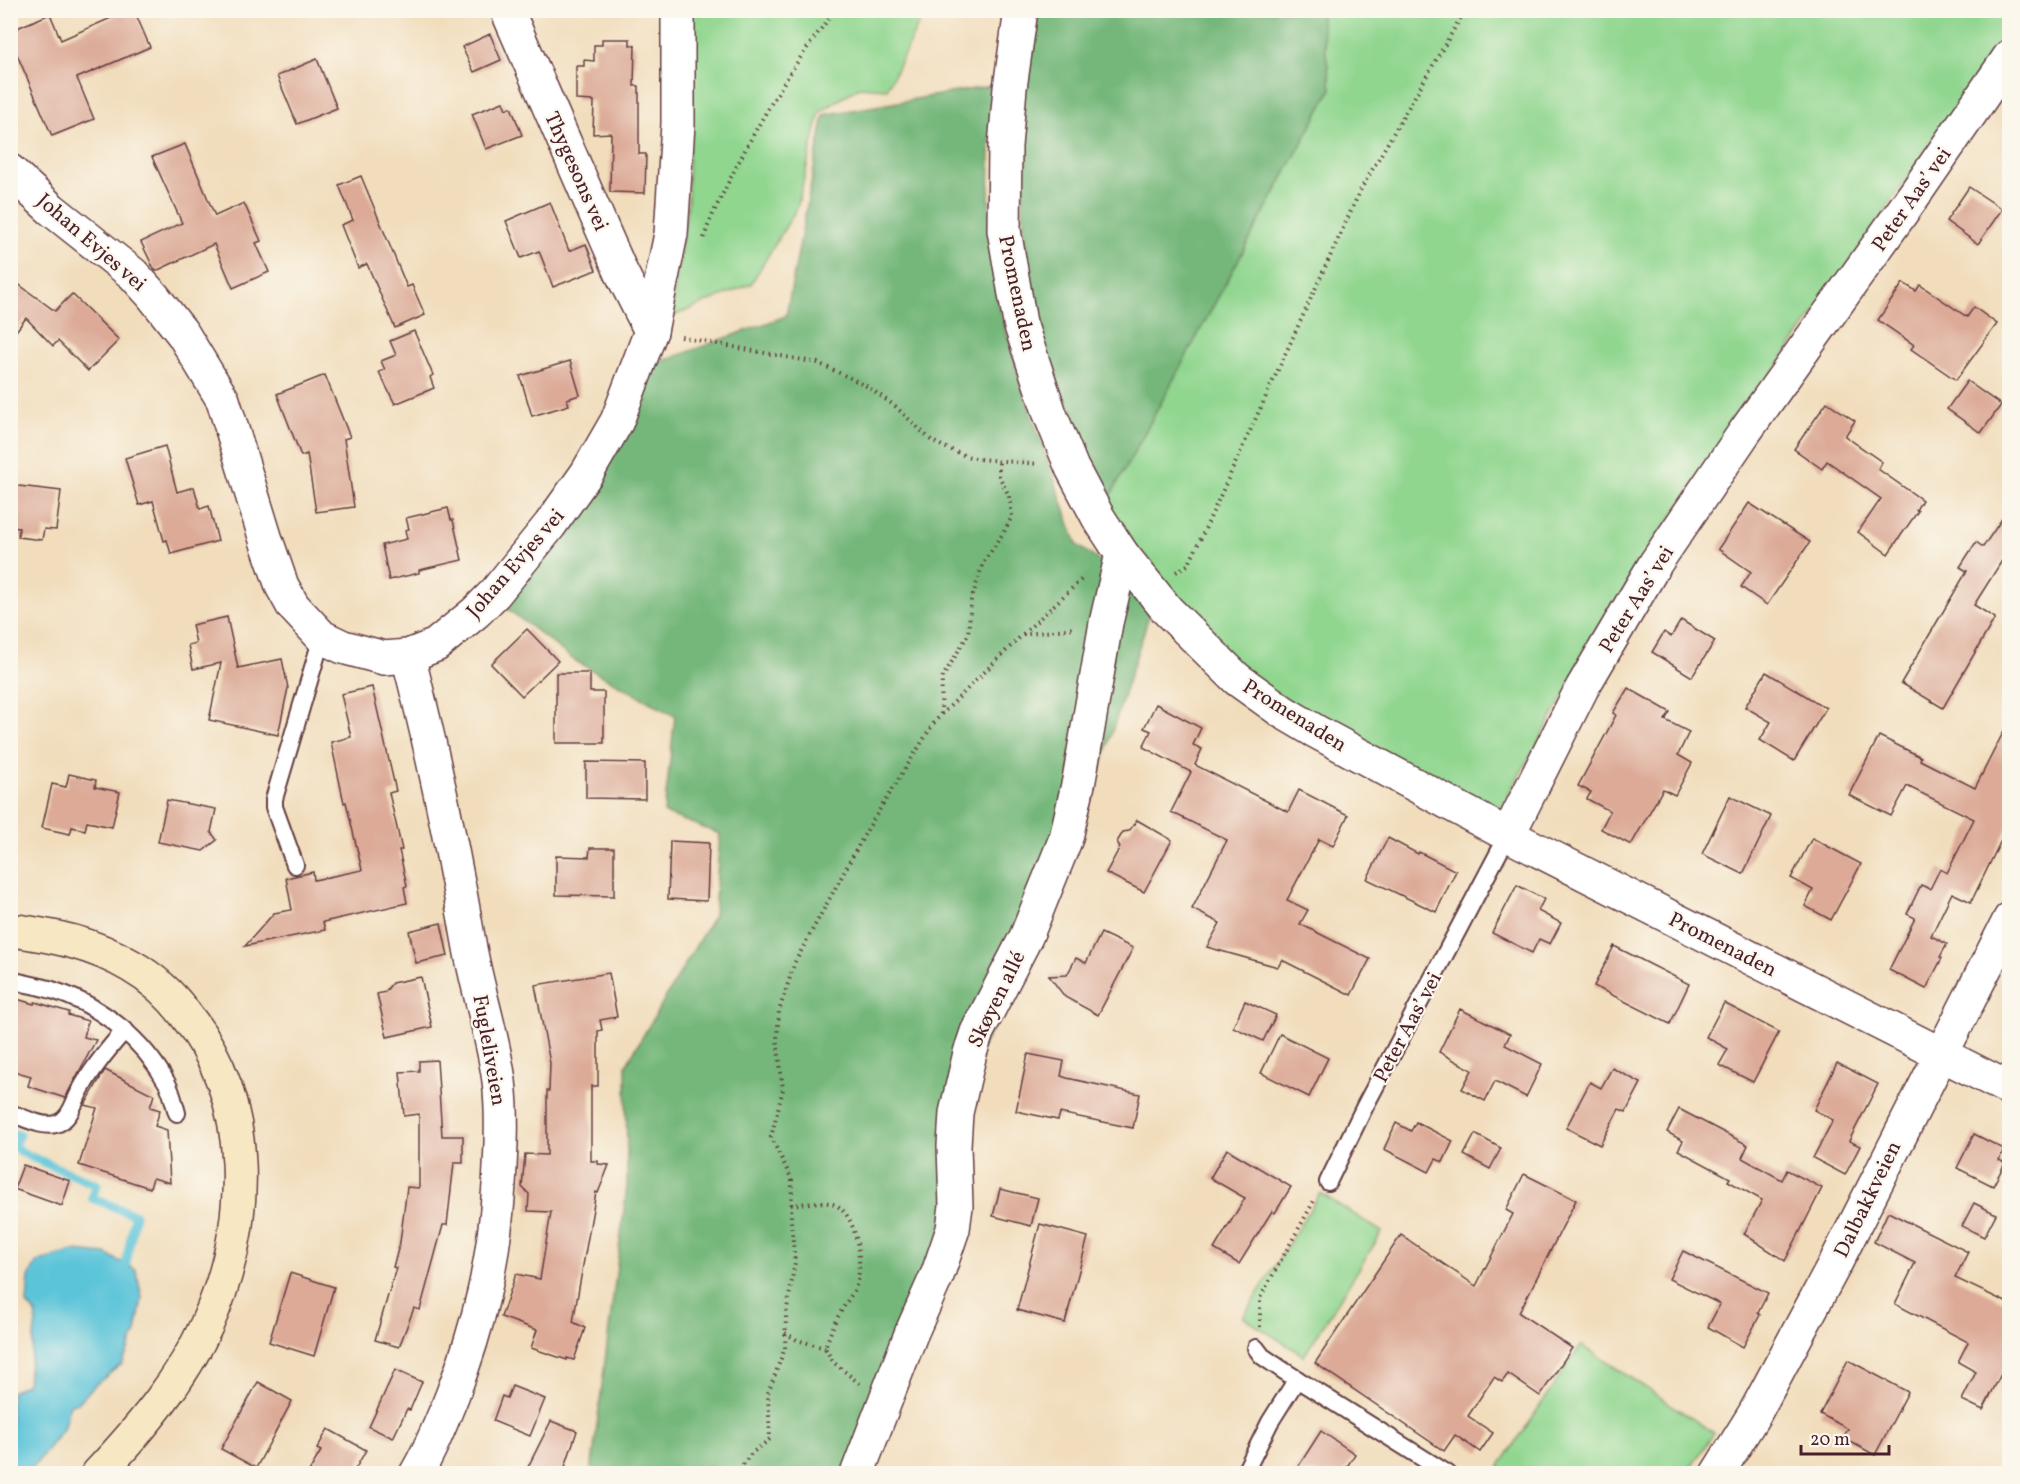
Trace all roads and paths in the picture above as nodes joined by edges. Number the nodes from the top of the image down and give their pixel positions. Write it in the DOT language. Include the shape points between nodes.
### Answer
graph roads {
  1 [pos="507,10"];
  2 [pos="678,10"];
  3 [pos="836,10"];
  4 [pos="1021,10"];
  5 [pos="1465,10"];
  6 [pos="2010,56"];
  7 [pos="10,171"];
  8 [pos="702,248"];
  9 [pos="651,331"];
  10 [pos="1067,453"];
  11 [pos="999,460"];
  12 [pos="1120,563"];
  13 [pos="1150,589"];
  14 [pos="1106,623"];
  15 [pos="1022,635"];
  16 [pos="322,637"];
  17 [pos="408,656"];
  18 [pos="941,715"];
  19 [pos="1508,835"];
  20 [pos="295,865"];
  21 [pos="2010,919"];
  22 [pos="10,930"];
  23 [pos="10,980"];
  24 [pos="125,1030"];
  25 [pos="1940,1054"];
  26 [pos="2010,1089"];
  27 [pos="10,1113"];
  28 [pos="177,1113"];
  29 [pos="1328,1182"];
  30 [pos="791,1205"];
  31 [pos="785,1334"];
  32 [pos="825,1348"];
  33 [pos="1256,1348"];
  34 [pos="1297,1379"];
  35 [pos="885,1403"];
  36 [pos="98,1473"];
  37 [pos="416,1473"];
  38 [pos="735,1473"];
  39 [pos="856,1473"];
  40 [pos="1244,1473"];
  41 [pos="1448,1473"];
  42 [pos="1717,1473"];
  1 -- 9 [label="street, Thygesons vei" via="621,272"];
  2 -- 9 [label="street, Johan Evjes vei" via="674,203"];
  3 -- 8 [label="path" via="801,54 740,159 712,216"];
  4 -- 10 [label="street, Promenaden" via="1005,146 1004,230 1020,324"];
  5 -- 13 [label="path" via="1360,189 1189,564"];
  6 -- 19 [label="street, Peter Aas’ vei" via="1655,564 1582,688"];
  7 -- 16 [label="street, Johan Evjes vei" via="133,274 183,334 223,400 282,586 293,606"];
  9 -- 11 [label="path" via="818,363 865,385 942,446 973,458"];
  9 -- 17 [label="street, Johan Evjes vei" via="617,421 550,525 476,612 436,645"];
  10 -- 11 [label="path" via="1043,464"];
  10 -- 12 [label="street, Promenaden"];
  11 -- 18 [label="path" via="999,477 1009,496 1012,516 983,563 971,601 968,635 942,678"];
  12 -- 13 [label="street, Promenaden"];
  12 -- 14 [label="street, Skøyen allé"];
  12 -- 15 [label="path" via="1085,575"];
  13 -- 19 [label="street, Promenaden" via="1237,679 1283,712"];
  14 -- 15 [label="path"];
  14 -- 35 [label="street, Skøyen allé" via="1066,838 1026,937 970,1053 956,1113 956,1206 952,1229 938,1274"];
  15 -- 18 [label="path"];
  16 -- 17 [label="street, Johan Evjes vei" via="343,647 384,657"];
  16 -- 20 [label="lane" via="274,799"];
  17 -- 37 [label="street, Fugleliveien" via="431,743 501,1105 496,1224 486,1289 470,1348 436,1435"];
  18 -- 30 [label="path" via="867,830 795,962 779,1011 777,1039 783,1089 771,1137 792,1180"];
  19 -- 25 [label="street, Promenaden"];
  19 -- 29 [label="lane, Peter Aas’ vei"];
  21 -- 25 [label="street, Dalbakkveien"];
  22 -- 36 [label="main road" via="69,939 103,951 152,980 176,1002 209,1048 232,1107 240,1166 238,1209 222,1285 207,1323 171,1387"];
  23 -- 24 [label="lane" via="57,992 110,1018"];
  24 -- 27 [label="lane" via="91,1072 64,1120 54,1125"];
  24 -- 28 [label="lane" via="150,1057 168,1085"];
  25 -- 26 [label="street, Promenaden"];
  25 -- 42 [label="street, Dalbakkveien" via="1836,1262 1755,1413"];
  29 -- 33 [label="path" via="1260,1298"];
  30 -- 31 [label="path" via="795,1262"];
  30 -- 32 [label="path" via="831,1203 842,1208 857,1242 856,1286 832,1327"];
  31 -- 32 [label="path"];
  31 -- 38 [label="path" via="785,1347 768,1393 770,1439"];
  32 -- 35 [label="path" via="833,1362"];
  33 -- 34 [label="lane"];
  34 -- 40 [label="lane"];
  34 -- 41 [label="lane"];
  35 -- 39 [label="street, Skøyen allé"];
}
